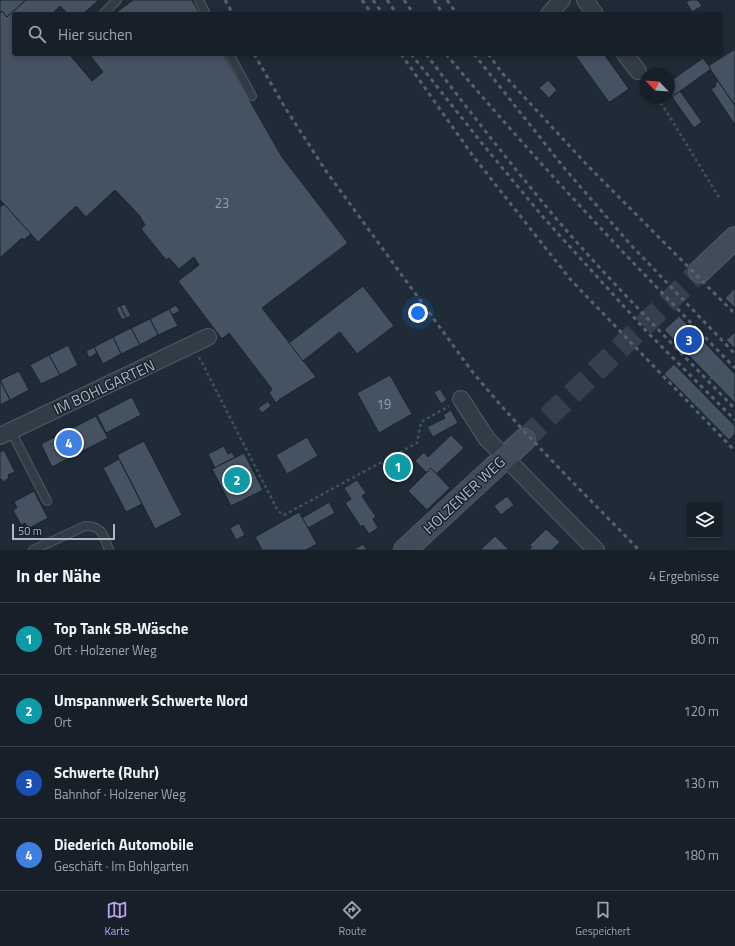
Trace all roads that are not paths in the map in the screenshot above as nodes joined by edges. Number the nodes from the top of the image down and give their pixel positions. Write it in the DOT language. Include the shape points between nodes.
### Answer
graph roads {
  1 [pos="118,0"];
  2 [pos="199,0"];
  3 [pos="562,0"];
  4 [pos="585,0"];
  5 [pos="105,12"];
  6 [pos="205,12"];
  7 [pos="551,12"];
  8 [pos="594,12"];
  9 [pos="230,56"];
  10 [pos="627,56"];
  11 [pos="638,71"];
  12 [pos="252,96"];
  13 [pos="735,238"];
  14 [pos="700,272"];
  15 [pos="208,337"];
  16 [pos="462,399"];
  17 [pos="6,434"];
  18 [pos="524,440"];
  19 [pos="505,457"];
  20 [pos="47,502"];
  21 [pos="33,550"];
  22 [pos="109,550"];
  23 [pos="405,550"];
  24 [pos="596,550"];
  1 -- 5 [label="lane"];
  2 -- 6 [label="lane"];
  3 -- 7 [label="street"];
  4 -- 8 [label="street"];
  9 -- 12 [label="lane"];
  10 -- 11 [label="street"];
  13 -- 14 [label="main road"];
  15 -- 17 [label="street, IM BOHLGARTEN"];
  16 -- 19 [label="street" via="487,439"];
  17 -- 20 [label="lane"];
  18 -- 19 [label="main road, HOLZENER WEG"];
  19 -- 23 [label="main road, HOLZENER WEG"];
  19 -- 24 [label="street"];
  21 -- 22 [label="lane" via="85,526 94,526 100,530"];
}
